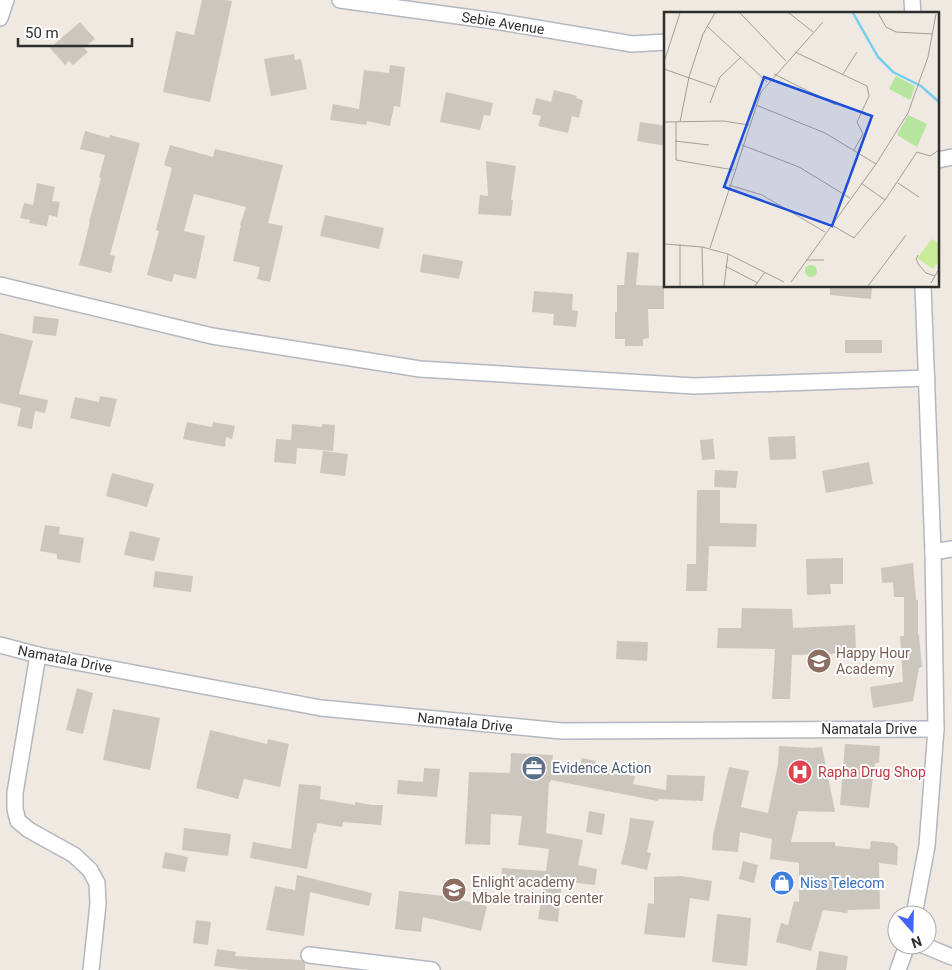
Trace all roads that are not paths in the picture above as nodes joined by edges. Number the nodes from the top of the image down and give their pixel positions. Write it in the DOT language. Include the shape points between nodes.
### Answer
graph roads {
  1 [pos="340,0"];
  2 [pos="664,42"];
  3 [pos="0,285"];
  4 [pos="923,288"];
  5 [pos="927,378"];
  6 [pos="952,549"];
  7 [pos="933,552"];
  8 [pos="0,645"];
  9 [pos="38,655"];
  10 [pos="936,729"];
  11 [pos="916,905"];
  12 [pos="937,951"];
  13 [pos="309,955"];
  14 [pos="903,955"];
  15 [pos="952,957"];
  16 [pos="91,970"];
  17 [pos="432,970"];
  18 [pos="898,970"];
  1 -- 2 [label="street, Sebie Avenue" via="632,44"];
  3 -- 5 [label="street" via="212,336 420,369 694,386"];
  4 -- 5 [label="street"];
  5 -- 7 [label="street"];
  6 -- 7 [label="street"];
  7 -- 10 [label="street"];
  8 -- 9 [label="street, Namatala Drive"];
  9 -- 10 [label="street, Namatala Drive" via="320,708 562,731"];
  9 -- 16 [label="street" via="15,793 18,821 74,855 98,883"];
  10 -- 11 [label="street" via="927,846"];
  12 -- 15 [label="street"];
  13 -- 17 [label="street"];
  14 -- 18 [label="street"];
}
